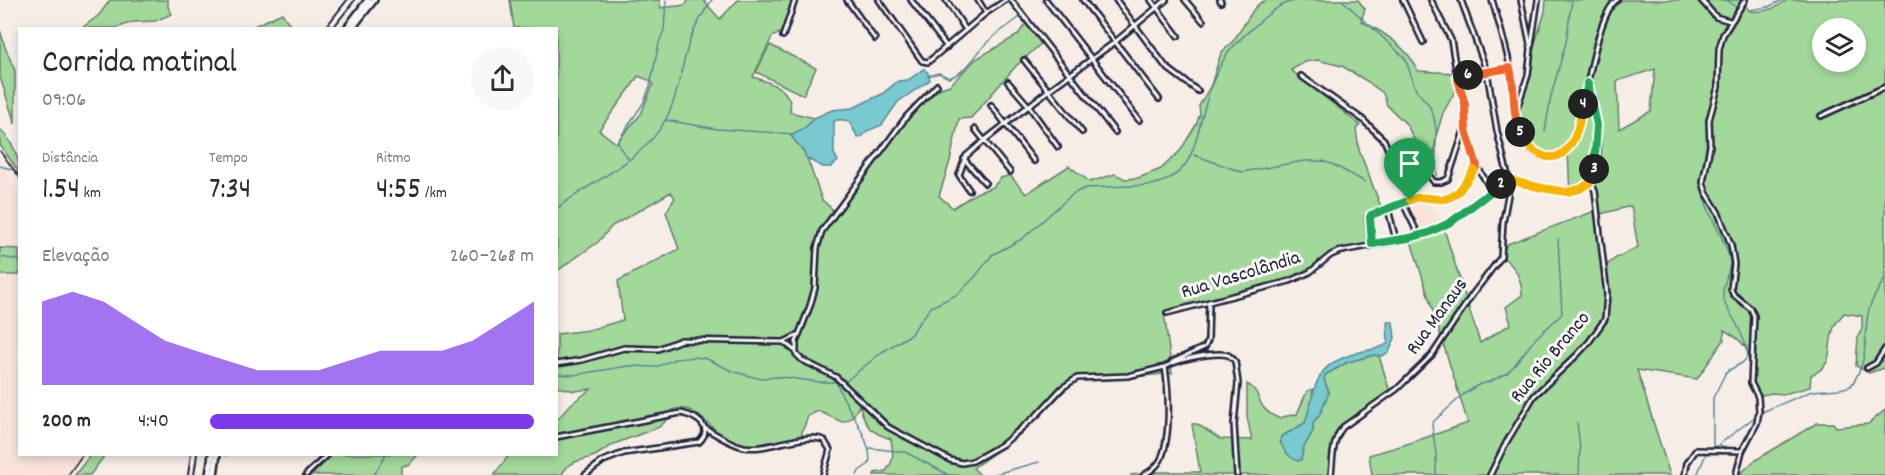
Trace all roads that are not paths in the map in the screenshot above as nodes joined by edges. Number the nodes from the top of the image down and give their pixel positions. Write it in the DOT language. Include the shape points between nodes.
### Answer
graph roads {
  1 [pos="351,0"];
  2 [pos="368,0"];
  3 [pos="374,0"];
  4 [pos="795,0"];
  5 [pos="847,0"];
  6 [pos="879,0"];
  7 [pos="911,0"];
  8 [pos="946,0"];
  9 [pos="978,0"];
  10 [pos="1006,0"];
  11 [pos="1011,0"];
  12 [pos="1046,0"];
  13 [pos="1083,0"];
  14 [pos="1116,0"];
  15 [pos="1151,0"];
  16 [pos="1166,0"];
  17 [pos="1185,0"];
  18 [pos="1403,0"];
  19 [pos="1431,0"];
  20 [pos="1461,0"];
  21 [pos="1492,0"];
  22 [pos="1521,0"];
  23 [pos="1538,0"];
  24 [pos="1617,0"];
  25 [pos="1701,0"];
  26 [pos="1745,0"];
  27 [pos="1156,8"];
  28 [pos="987,13"];
  29 [pos="1203,21"];
  30 [pos="1731,21"];
  31 [pos="1135,24"];
  32 [pos="330,27"];
  33 [pos="348,27"];
  34 [pos="353,27"];
  35 [pos="966,30"];
  36 [pos="783,36"];
  37 [pos="1178,36"];
  38 [pos="875,39"];
  39 [pos="1115,42"];
  40 [pos="1423,42"];
  41 [pos="946,47"];
  42 [pos="1531,49"];
  43 [pos="1093,58"];
  44 [pos="1024,60"];
  45 [pos="1510,68"];
  46 [pos="1487,72"];
  47 [pos="1070,74"];
  48 [pos="1301,76"];
  49 [pos="1457,76"];
  50 [pos="1008,82"];
  51 [pos="1588,83"];
  52 [pos="937,85"];
  53 [pos="1885,87"];
  54 [pos="1049,90"];
  55 [pos="1198,91"];
  56 [pos="1159,99"];
  57 [pos="991,105"];
  58 [pos="1028,105"];
  59 [pos="1515,116"];
  60 [pos="1821,116"];
  61 [pos="1139,120"];
  62 [pos="1006,123"];
  63 [pos="1465,126"];
  64 [pos="975,129"];
  65 [pos="1082,132"];
  66 [pos="1115,132"];
  67 [pos="985,140"];
  68 [pos="1058,147"];
  69 [pos="964,159"];
  70 [pos="1034,161"];
  71 [pos="1477,166"];
  72 [pos="1010,172"];
  73 [pos="1427,173"];
  74 [pos="1509,180"];
  75 [pos="1591,182"];
  76 [pos="985,183"];
  77 [pos="969,190"];
  78 [pos="1491,191"];
  79 [pos="1410,200"];
  80 [pos="1403,203"];
  81 [pos="1388,209"];
  82 [pos="1419,236"];
  83 [pos="1396,240"];
  84 [pos="1372,244"];
  85 [pos="1209,302"];
  86 [pos="1167,313"];
  87 [pos="798,335"];
  88 [pos="784,342"];
  89 [pos="1885,349"];
  90 [pos="795,351"];
  91 [pos="558,364"];
  92 [pos="1171,364"];
  93 [pos="1165,368"];
  94 [pos="1867,368"];
  95 [pos="705,428"];
  96 [pos="558,437"];
  97 [pos="1742,451"];
  98 [pos="194,456"];
  99 [pos="212,456"];
  100 [pos="217,456"];
  101 [pos="326,456"];
  102 [pos="191,475"];
  103 [pos="209,475"];
  104 [pos="214,475"];
  105 [pos="306,475"];
  106 [pos="585,475"];
  107 [pos="823,475"];
  108 [pos="1144,475"];
  109 [pos="1237,475"];
  110 [pos="1331,475"];
  111 [pos="1490,475"];
  112 [pos="1684,475"];
  113 [pos="1736,475"];
  1 -- 32 [label="street"];
  2 -- 33 [label="highway"];
  3 -- 34 [label="highway"];
  4 -- 36 [label="street"];
  5 -- 38 [label="street"];
  6 -- 41 [label="street" via="922,61 928,62"];
  7 -- 41 [label="street"];
  8 -- 35 [label="street"];
  9 -- 28 [label="street"];
  10 -- 28 [label="street"];
  11 -- 47 [label="street"];
  12 -- 43 [label="street"];
  13 -- 39 [label="street"];
  14 -- 31 [label="street"];
  15 -- 27 [label="street"];
  16 -- 27 [label="street"];
  17 -- 29 [label="street"];
  18 -- 40 [label="street"];
  19 -- 49 [label="street" via="1449,34"];
  20 -- 46 [label="street"];
  21 -- 45 [label="street"];
  22 -- 42 [label="street"];
  23 -- 42 [label="street"];
  24 -- 51 [label="street" via="1606,14"];
  25 -- 30 [label="street" via="1716,17"];
  26 -- 30 [label="street"];
  27 -- 31 [label="street"];
  27 -- 37 [label="street"];
  28 -- 35 [label="street"];
  30 -- 97 [label="street" via="1719,49 1718,87 1709,120 1710,146 1703,180 1728,238 1734,264 1731,289 1754,316 1751,383 1760,403 1757,423"];
  31 -- 39 [label="street"];
  31 -- 55 [label="street" via="1166,67"];
  35 -- 41 [label="street"];
  39 -- 43 [label="street"];
  39 -- 56 [label="street"];
  42 -- 59 [label="street" via="1528,75"];
  43 -- 47 [label="street"];
  43 -- 61 [label="street"];
  44 -- 54 [label="street"];
  45 -- 46 [label="street"];
  45 -- 59 [label="street"];
  46 -- 49 [label="street"];
  46 -- 74 [label="street"];
  47 -- 54 [label="street"];
  47 -- 66 [label="street"];
  48 -- 79 [label="street" via="1362,119 1384,140"];
  49 -- 63 [label="street" via="1465,104"];
  50 -- 58 [label="street"];
  51 -- 59 [label="street" via="1577,130 1562,153 1549,157 1535,153 1523,139"];
  51 -- 75 [label="street" via="1597,134"];
  52 -- 87 [label="street" via="910,111 825,225 819,238 810,306"];
  53 -- 60 [label="street"];
  54 -- 58 [label="street"];
  54 -- 65 [label="street"];
  57 -- 62 [label="street"];
  58 -- 62 [label="street"];
  58 -- 68 [label="street"];
  62 -- 67 [label="street"];
  62 -- 70 [label="street"];
  63 -- 71 [label="street"];
  63 -- 73 [label="street" via="1448,179 1434,182"];
  64 -- 67 [label="street"];
  67 -- 69 [label="street"];
  67 -- 72 [label="street"];
  69 -- 76 [label="street"];
  69 -- 77 [label="street" via="959,177"];
  71 -- 78 [label="street"];
  71 -- 79 [label="street" via="1452,197"];
  74 -- 75 [label="street" via="1567,192"];
  74 -- 78 [label="street, Rua Vascolândia"];
  74 -- 110 [label="street, Rua Manaus" via="1499,261 1432,355 1397,389 1339,432"];
  75 -- 111 [label="street, Rua Rio Branco" via="1606,294 1605,319 1589,342 1534,396"];
  78 -- 82 [label="street, Rua Vascolândia" via="1451,222"];
  79 -- 80 [label="street"];
  80 -- 81 [label="street"];
  80 -- 82 [label="street"];
  81 -- 83 [label="street"];
  81 -- 84 [label="street" via="1370,216"];
  82 -- 83 [label="street, Rua Vascolândia"];
  83 -- 84 [label="street, Rua Vascolândia"];
  84 -- 85 [label="street, Rua Vascolândia" via="1335,253 1290,281"];
  85 -- 86 [label="street, Rua Vascolândia"];
  85 -- 92 [label="street" via="1205,347"];
  87 -- 88 [label="street"];
  87 -- 90 [label="street"];
  88 -- 90 [label="street"];
  88 -- 91 [label="street" via="681,340 658,349 624,348"];
  89 -- 94 [label="street" via="1876,363"];
  90 -- 93 [label="street" via="802,360 831,374 850,389 888,428 962,463 1003,444 1077,378 1128,376"];
  92 -- 93 [label="street"];
  92 -- 109 [label="street" via="1208,355 1227,355 1235,361"];
  93 -- 108 [label="street" via="1165,448 1161,461"];
  95 -- 96 [label="street" via="697,419 681,413"];
  95 -- 106 [label="street" via="699,442 624,453 603,461"];
  95 -- 107 [label="street" via="747,447 810,438 824,440 830,450"];
  97 -- 112 [label="street" via="1696,450"];
  97 -- 113 [label="street"];
  98 -- 102 [label="street"];
  99 -- 103 [label="highway"];
  100 -- 104 [label="highway"];
  101 -- 105 [label="street"];
}
